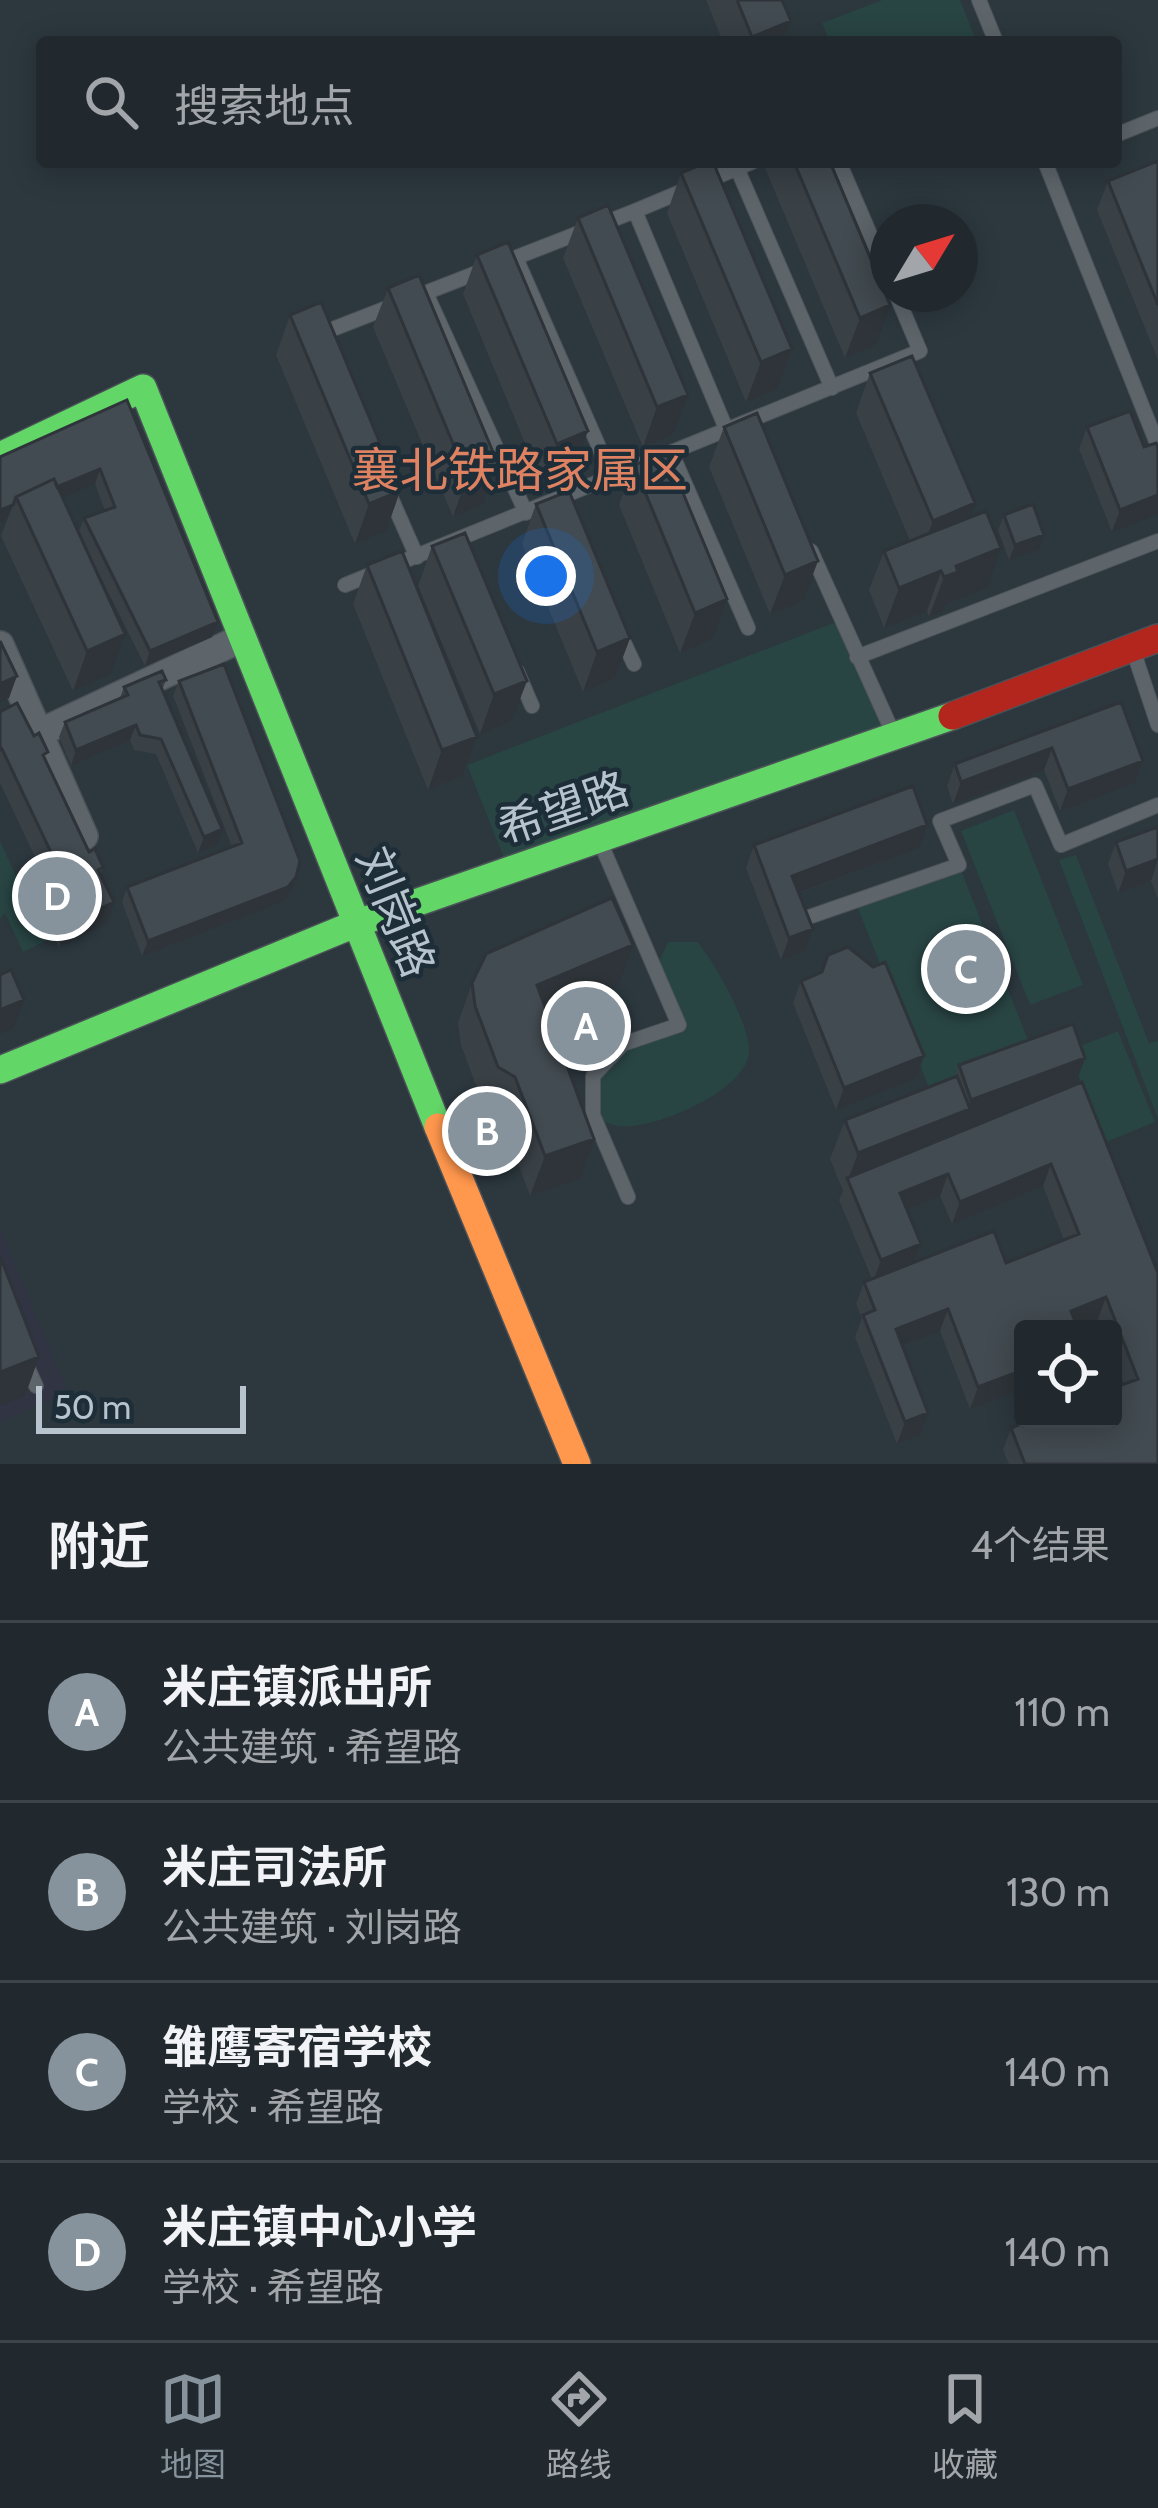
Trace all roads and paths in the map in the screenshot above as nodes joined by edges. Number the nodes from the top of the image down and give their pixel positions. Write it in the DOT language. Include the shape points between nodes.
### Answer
graph roads {
  1 [pos="980,0"];
  2 [pos="994,36"];
  3 [pos="1158,118"];
  4 [pos="1122,133"];
  5 [pos="738,168"];
  6 [pos="746,168"];
  7 [pos="842,168"];
  8 [pos="1049,168"];
  9 [pos="635,211"];
  10 [pos="870,234"];
  11 [pos="516,258"];
  12 [pos="426,292"];
  13 [pos="904,312"];
  14 [pos="328,354"];
  15 [pos="832,388"];
  16 [pos="754,420"];
  17 [pos="727,431"];
  18 [pos="763,440"];
  19 [pos="1158,446"];
  20 [pos="672,454"];
  21 [pos="0,456"];
  22 [pos="382,476"];
  23 [pos="614,478"];
  24 [pos="562,499"];
  25 [pos="526,513"];
  26 [pos="571,520"];
  27 [pos="458,540"];
  28 [pos="806,540"];
  29 [pos="1158,541"];
  30 [pos="417,557"];
  31 [pos="467,561"];
  32 [pos="392,566"];
  33 [pos="345,585"];
  34 [pos="401,587"];
  35 [pos="616,622"];
  36 [pos="748,628"];
  37 [pos="242,638"];
  38 [pos="1145,643"];
  39 [pos="0,645"];
  40 [pos="857,657"];
  41 [pos="514,664"];
  42 [pos="634,664"];
  43 [pos="532,706"];
  44 [pos="1158,725"];
  45 [pos="39,733"];
  46 [pos="895,738"];
  47 [pos="1158,805"];
  48 [pos="84,836"];
  49 [pos="599,840"];
  50 [pos="803,919"];
  51 [pos="355,924"];
  52 [pos="0,1070"];
  53 [pos="628,1197"];
  54 [pos="18,1344"];
  55 [pos="36,1387"];
  56 [pos="577,1464"];
  1 -- 2 [label="lane"];
  3 -- 4 [label="lane"];
  5 -- 9 [label="lane"];
  6 -- 15 [label="lane"];
  7 -- 10 [label="lane"];
  8 -- 19 [label="lane"];
  9 -- 11 [label="lane"];
  9 -- 17 [label="lane"];
  11 -- 12 [label="lane"];
  11 -- 23 [label="lane"];
  12 -- 14 [label="lane" via="320,334"];
  12 -- 25 [label="lane"];
  13 -- 15 [label="lane" via="920,351"];
  15 -- 16 [label="lane"];
  16 -- 17 [label="lane"];
  16 -- 18 [label="lane"];
  17 -- 20 [label="lane"];
  20 -- 23 [label="lane"];
  20 -- 36 [label="lane"];
  21 -- 37 [label="street, 刘岗路" via="143,388"];
  22 -- 30 [label="lane"];
  23 -- 24 [label="lane"];
  24 -- 25 [label="lane"];
  24 -- 26 [label="lane"];
  25 -- 27 [label="lane"];
  27 -- 30 [label="lane"];
  27 -- 31 [label="lane"];
  28 -- 40 [label="lane"];
  29 -- 40 [label="lane"];
  30 -- 32 [label="lane"];
  32 -- 33 [label="lane"];
  32 -- 34 [label="lane"];
  35 -- 42 [label="lane"];
  37 -- 45 [label="street"];
  37 -- 51 [label="street, 刘岗路"];
  38 -- 44 [label="lane"];
  38 -- 46 [label="street, 希望路"];
  39 -- 45 [label="street"];
  40 -- 46 [label="lane"];
  41 -- 43 [label="lane"];
  45 -- 48 [label="street"];
  46 -- 49 [label="street, 希望路"];
  47 -- 50 [label="lane" via="1061,845 1035,785 940,821 959,865"];
  49 -- 51 [label="street, 希望路"];
  49 -- 53 [label="lane" via="679,1024 623,1044 592,1076 592,1115"];
  51 -- 52 [label="street, 希望路"];
  51 -- 56 [label="street, 刘岗路"];
  54 -- 55 [label="lane"];
}
